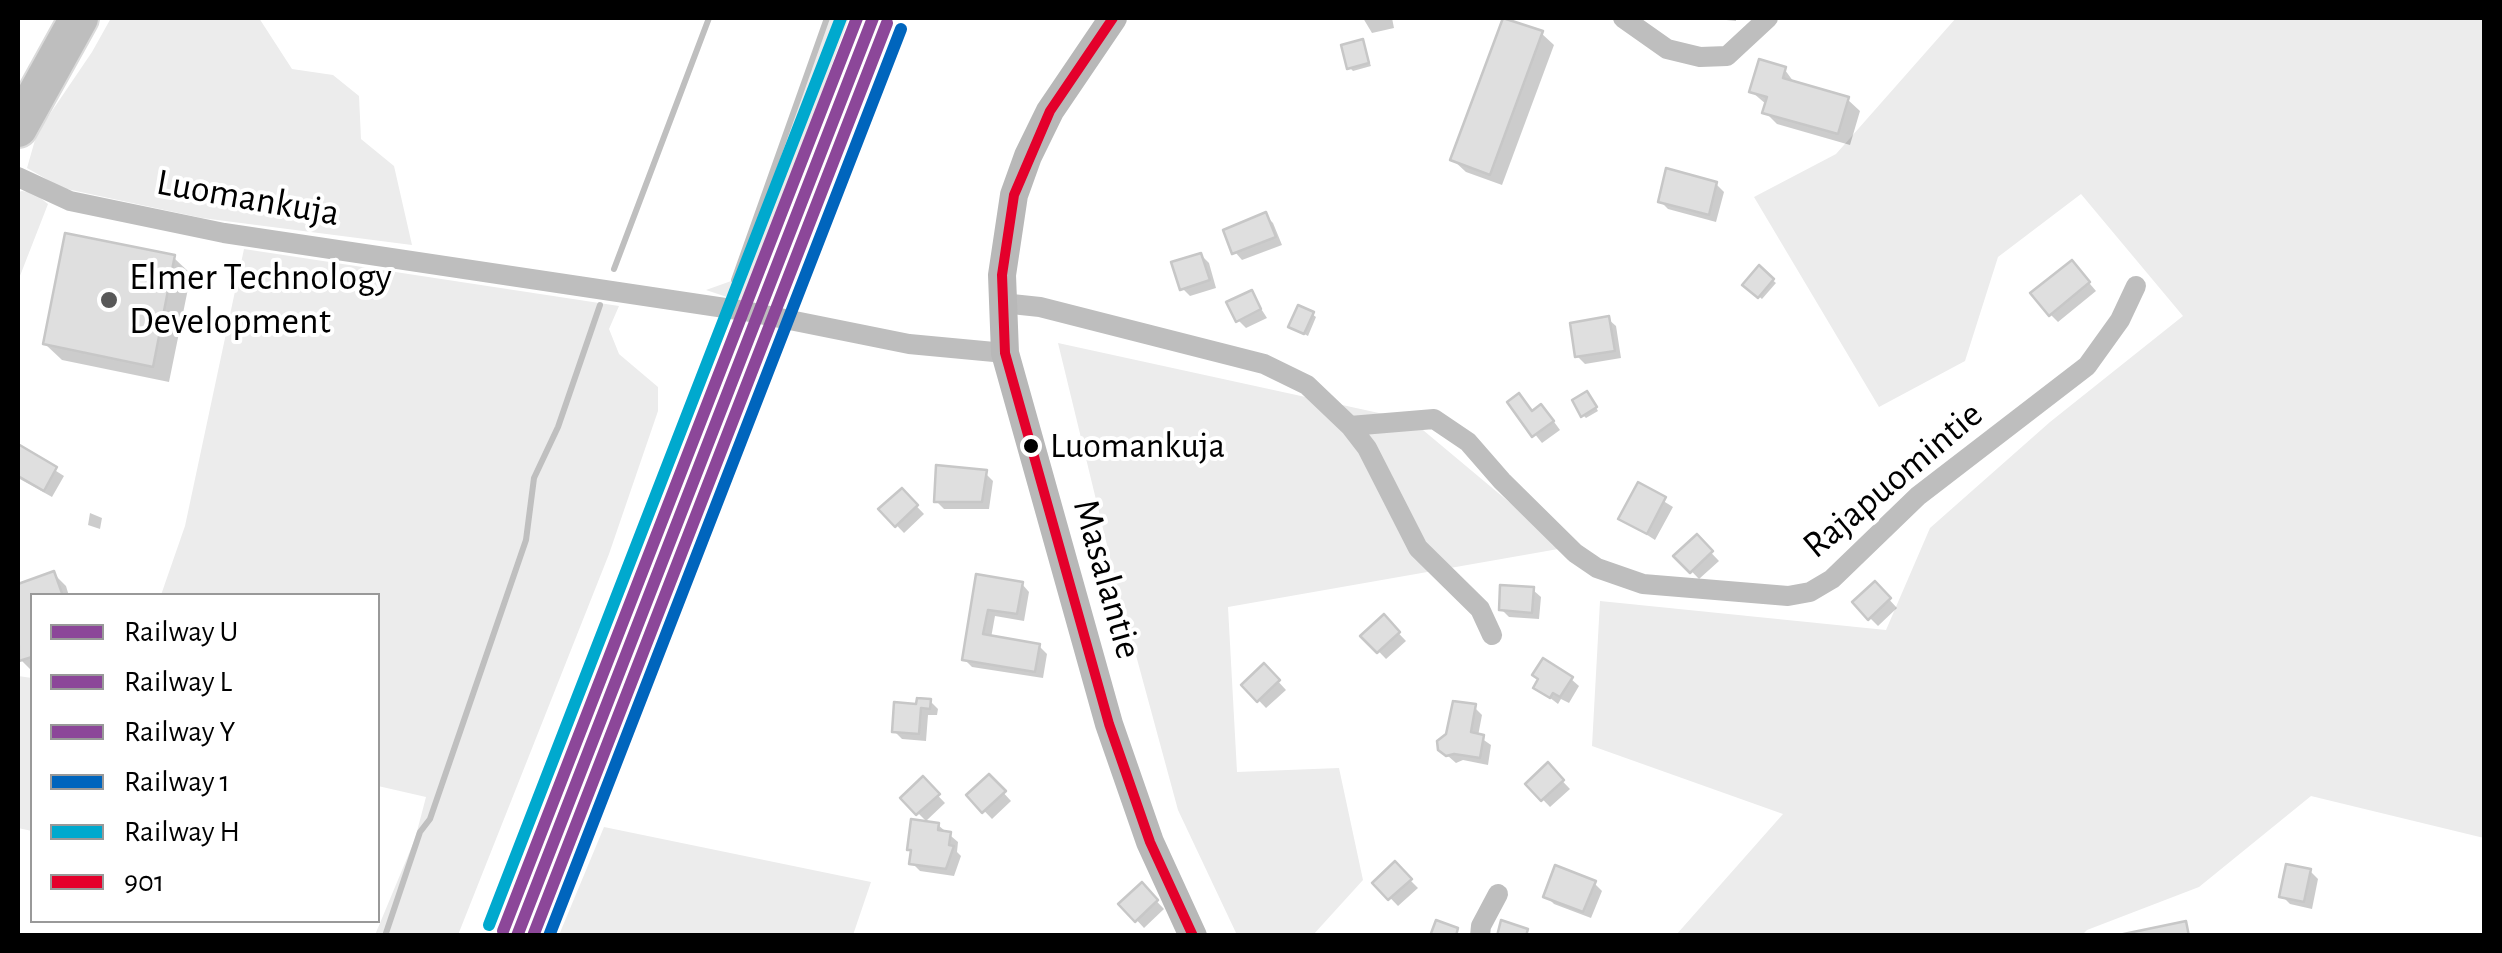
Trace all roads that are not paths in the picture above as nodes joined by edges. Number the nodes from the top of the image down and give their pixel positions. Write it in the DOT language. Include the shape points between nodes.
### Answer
graph roads {
  1 [pos="80,18"];
  2 [pos="1113,18"];
  3 [pos="1623,18"];
  4 [pos="1768,18"];
  5 [pos="18,128"];
  6 [pos="18,177"];
  7 [pos="2136,286"];
  8 [pos="1002,303"];
  9 [pos="1005,354"];
  10 [pos="1350,426"];
  11 [pos="1492,635"];
  12 [pos="1498,894"];
  13 [pos="1193,936"];
  14 [pos="1480,936"];
  1 -- 5 [label="highway"];
  2 -- 8 [label="street, Masalantie" via="1028,156 1014,195"];
  3 -- 4 [label="street" via="1667,49 1700,57 1728,56"];
  6 -- 9 [label="street, Luomankuja" via="70,200 224,233"];
  7 -- 10 [label="street, Rajapuomintie" via="2088,366 1918,496 1822,587 1799,595 1643,584 1596,568 1468,442 1434,419"];
  8 -- 9 [label="street, Masalantie"];
  8 -- 10 [label="street" via="1264,364 1306,384"];
  9 -- 13 [label="street, Masalantie" via="1109,724 1150,842"];
  10 -- 11 [label="street" via="1418,548 1480,608"];
  12 -- 14 [label="street"];
}
